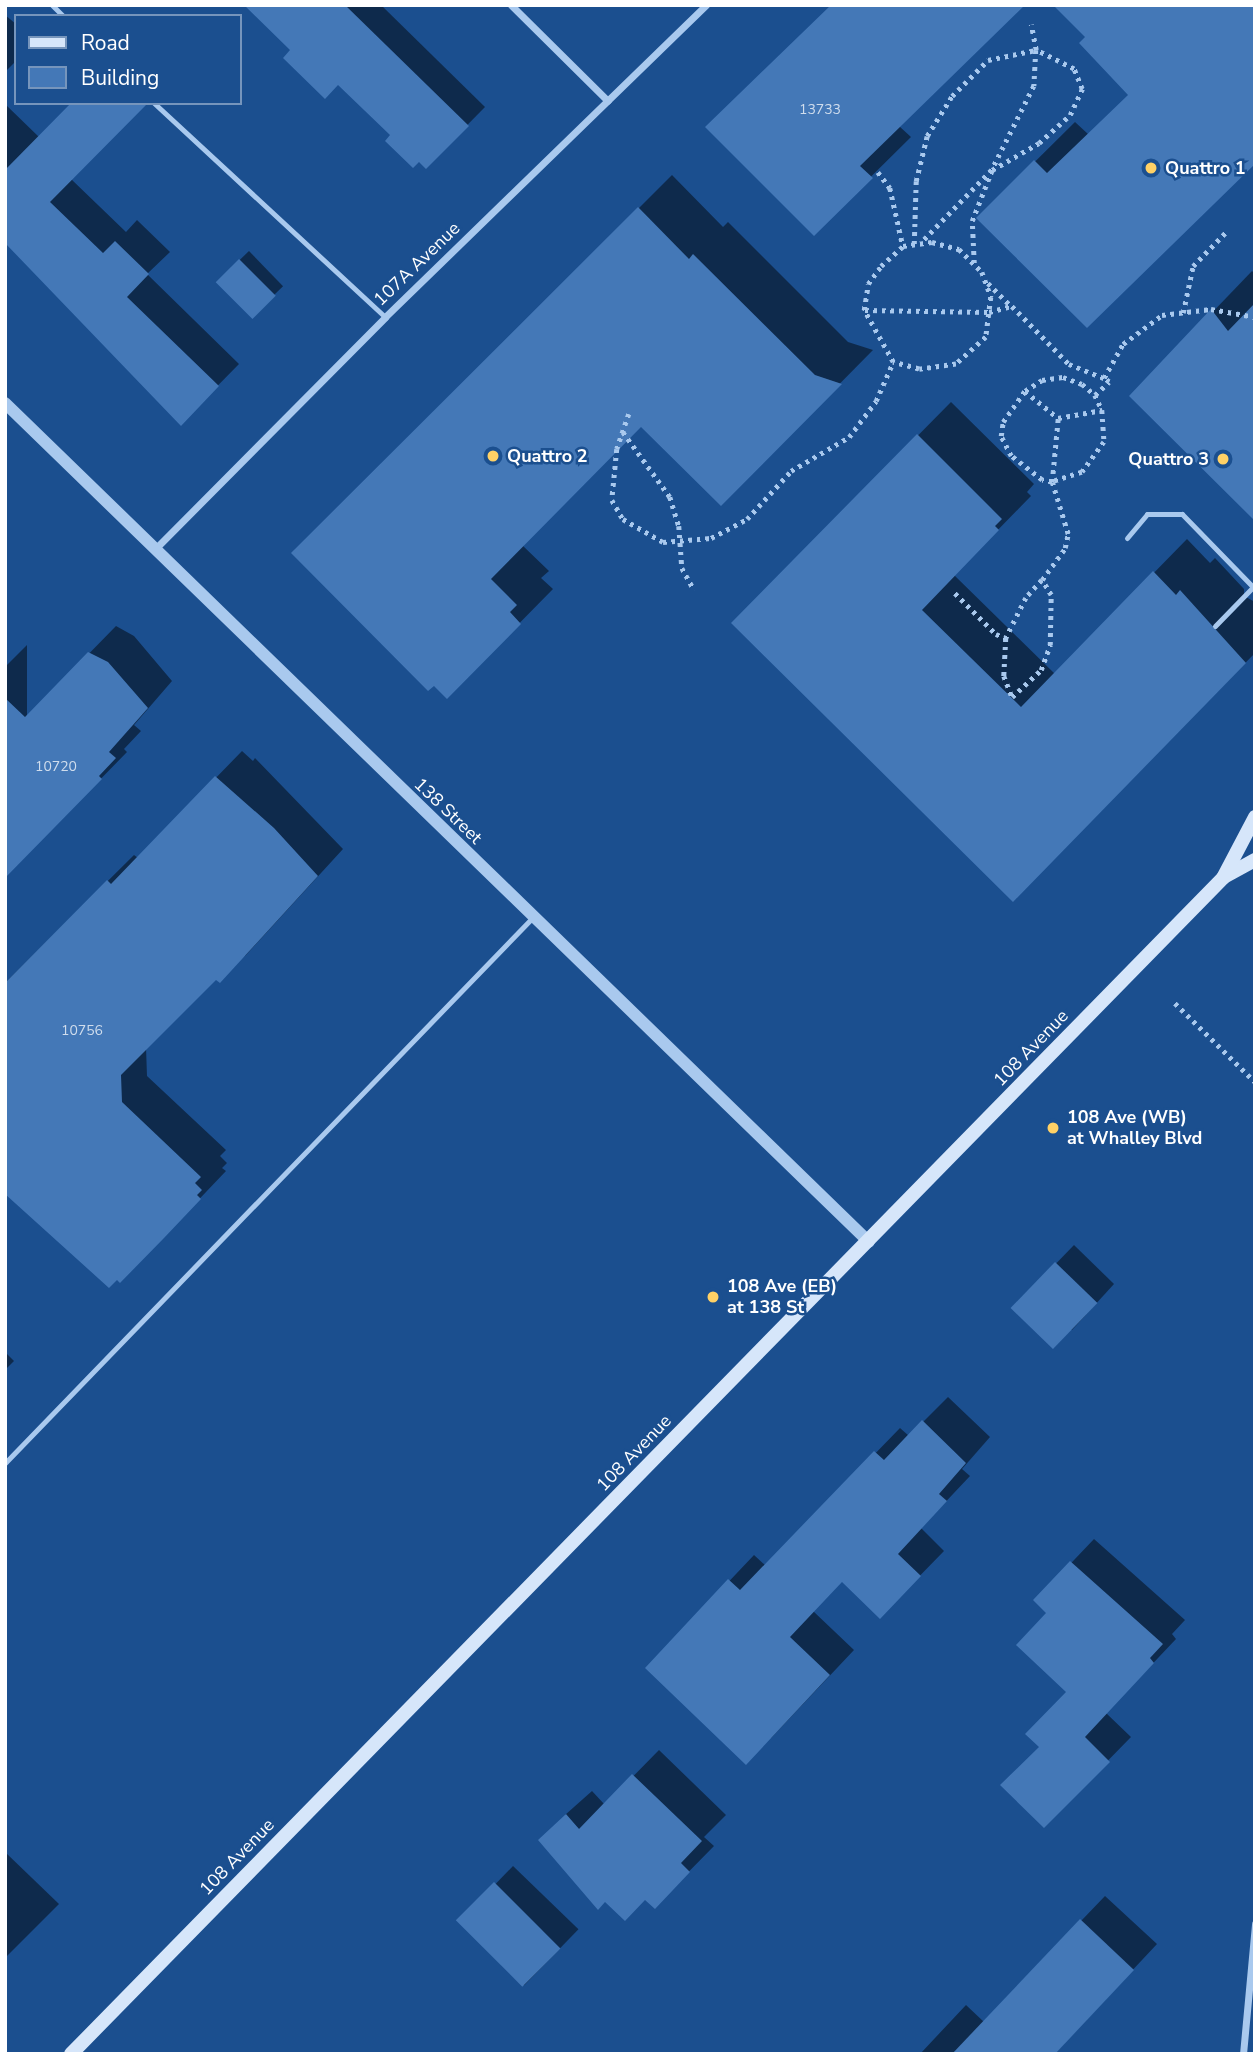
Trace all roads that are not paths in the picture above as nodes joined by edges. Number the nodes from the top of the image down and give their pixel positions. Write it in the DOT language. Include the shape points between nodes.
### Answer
graph roads {
  1 [pos="511,5"];
  2 [pos="706,5"];
  3 [pos="608,101"];
  4 [pos="156,105"];
  5 [pos="385,317"];
  6 [pos="5,403"];
  7 [pos="1127,538"];
  8 [pos="154,550"];
  9 [pos="1254,588"];
  10 [pos="1215,626"];
  11 [pos="1255,817"];
  12 [pos="1255,860"];
  13 [pos="1223,878"];
  14 [pos="533,917"];
  15 [pos="869,1242"];
  16 [pos="5,1463"];
  17 [pos="1255,1923"];
  18 [pos="71,2054"];
  19 [pos="1243,2054"];
  1 -- 3 [label="street"];
  2 -- 3 [label="street, 107A Avenue"];
  3 -- 5 [label="street, 107A Avenue"];
  4 -- 5 [label="lane"];
  5 -- 8 [label="street, 107A Avenue"];
  6 -- 8 [label="street, 138 Street"];
  7 -- 9 [label="lane" via="1147,514 1182,514"];
  8 -- 14 [label="street, 138 Street"];
  9 -- 10 [label="lane"];
  11 -- 13 [label="main road, 108 Avenue"];
  12 -- 13 [label="main road, 108 Avenue"];
  13 -- 15 [label="main road, 108 Avenue"];
  14 -- 15 [label="street, 138 Street"];
  14 -- 16 [label="lane"];
  15 -- 18 [label="main road, 108 Avenue"];
  17 -- 19 [label="street"];
}
